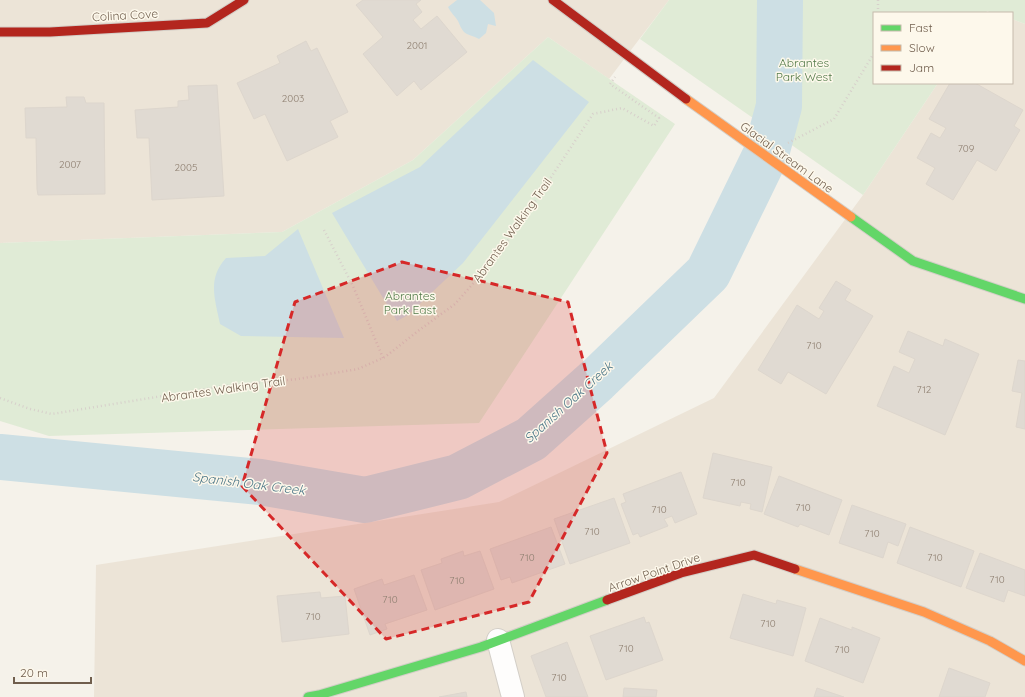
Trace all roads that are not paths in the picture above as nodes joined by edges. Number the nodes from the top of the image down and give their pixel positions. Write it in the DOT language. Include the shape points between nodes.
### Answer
graph roads {
  1 [pos="244,0"];
  2 [pos="553,0"];
  3 [pos="0,32"];
  4 [pos="1025,299"];
  5 [pos="498,640"];
  6 [pos="1025,661"];
  7 [pos="308,697"];
  8 [pos="513,697"];
  1 -- 3 [label="street, Colina Cove" via="208,23 50,32"];
  2 -- 4 [label="street, Glacial Stream Lane" via="751,146 914,261"];
  5 -- 6 [label="street, Arrow Point Drive" via="681,573 754,555 924,612 990,641"];
  5 -- 7 [label="street, Arrow Point Drive"];
  5 -- 8 [label="street"];
}
